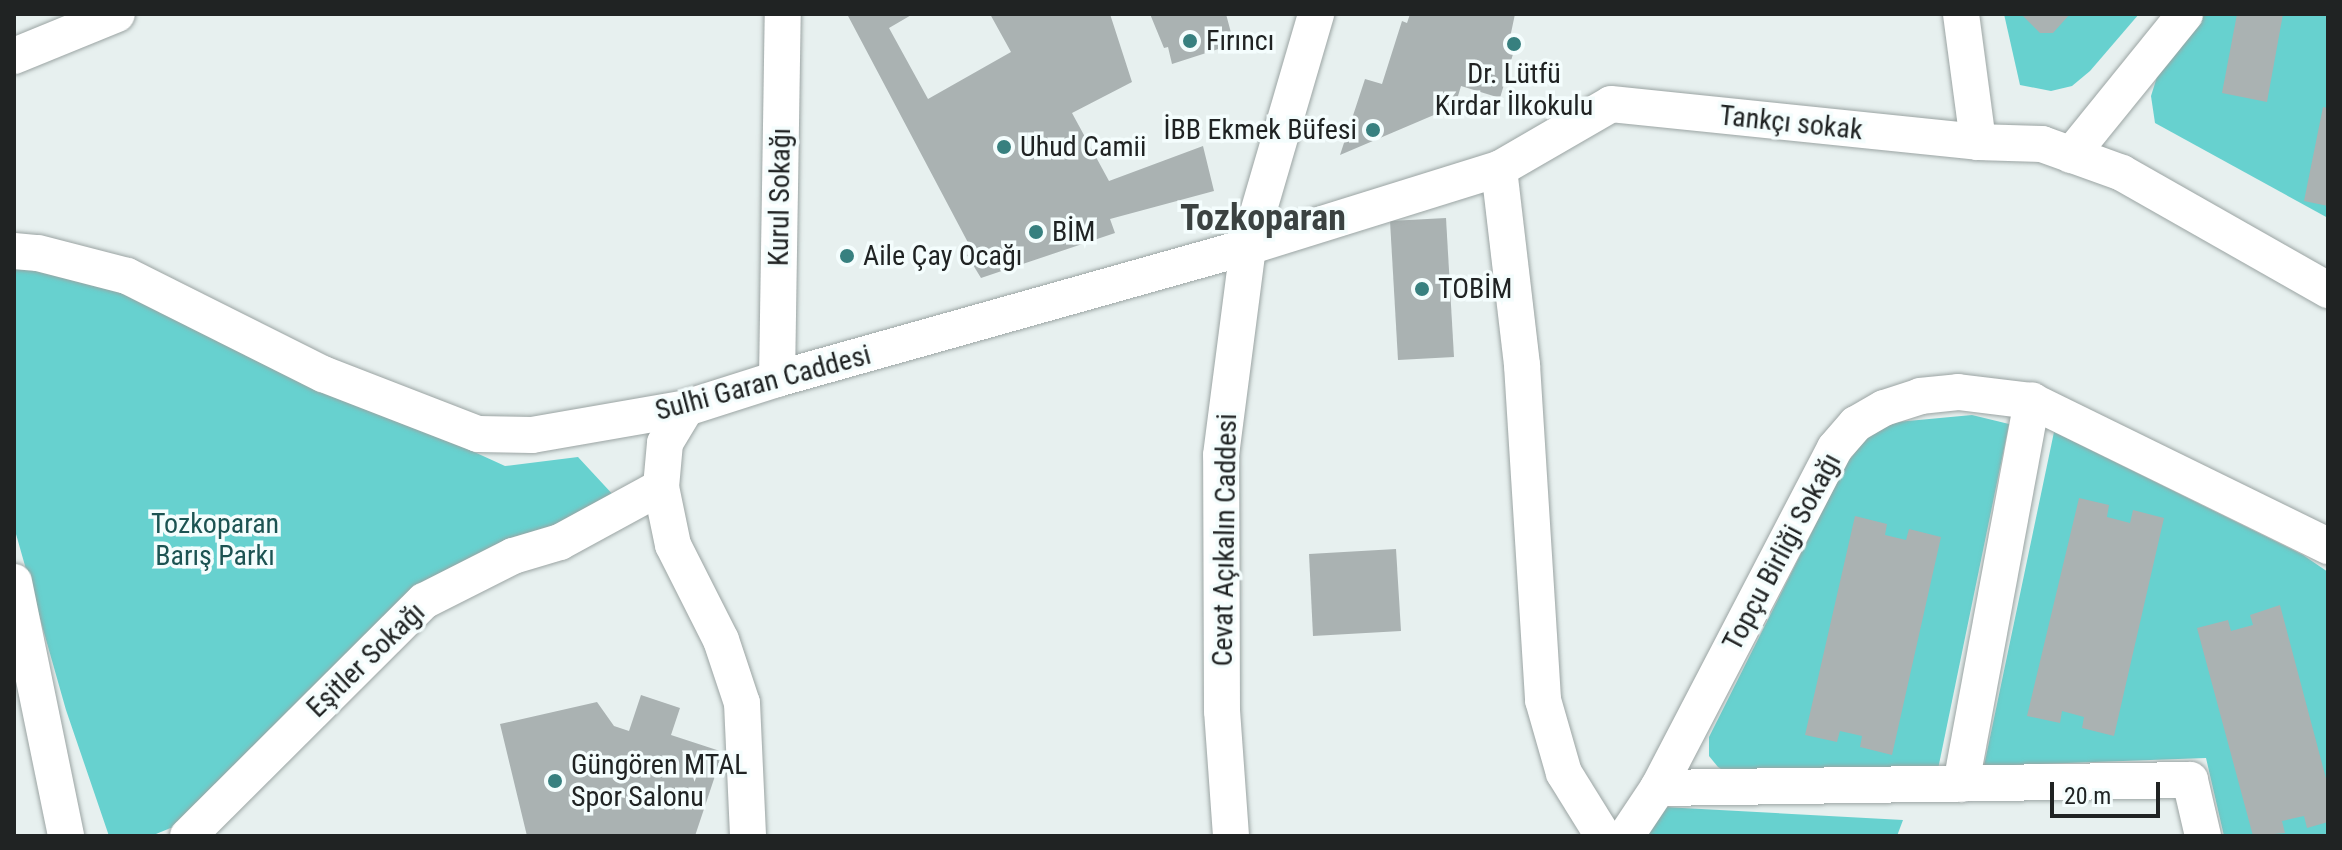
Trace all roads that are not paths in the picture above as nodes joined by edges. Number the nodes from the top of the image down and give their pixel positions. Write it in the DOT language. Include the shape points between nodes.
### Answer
graph roads {
  1 [pos="117,14"];
  2 [pos="783,14"];
  3 [pos="1316,14"];
  4 [pos="1961,14"];
  5 [pos="2185,14"];
  6 [pos="14,56"];
  7 [pos="1978,142"];
  8 [pos="2071,155"];
  9 [pos="1499,169"];
  10 [pos="1248,247"];
  11 [pos="14,251"];
  12 [pos="2328,290"];
  13 [pos="777,379"];
  14 [pos="2032,401"];
  15 [pos="686,408"];
  16 [pos="661,487"];
  17 [pos="2328,546"];
  18 [pos="14,582"];
  19 [pos="1961,784"];
  20 [pos="1658,788"];
  21 [pos="66,836"];
  22 [pos="188,836"];
  23 [pos="748,836"];
  24 [pos="1231,836"];
  25 [pos="1603,836"];
  26 [pos="1626,836"];
  27 [pos="2203,836"];
  1 -- 6 [label="street"];
  2 -- 13 [label="street, Kurul Sokağı"];
  3 -- 10 [label="street, Cevat Açıkalın Caddesi"];
  4 -- 7 [label="street"];
  5 -- 8 [label="street"];
  7 -- 8 [label="street, Tankçı sokak" via="2042,144"];
  7 -- 9 [label="street, Tankçı sokak" via="1611,104"];
  8 -- 12 [label="street, Tankçı sokak" via="2122,173"];
  9 -- 10 [label="street, Tankçı sokak"];
  9 -- 25 [label="street" via="1522,365 1543,700 1564,773"];
  10 -- 13 [label="street, Sulhi Garan Caddesi"];
  10 -- 24 [label="street, Cevat Açıkalın Caddesi" via="1221,455 1222,711"];
  11 -- 15 [label="street, Sulhi Garan Caddesi" via="127,276 323,374 478,434 532,435"];
  13 -- 15 [label="street, Sulhi Garan Caddesi"];
  14 -- 17 [label="street, Topçu Birliği Sokağı"];
  14 -- 19 [label="street"];
  14 -- 20 [label="street, Topçu Birliği Sokağı" via="1958,392 1920,396 1856,424 1835,448"];
  15 -- 16 [label="street" via="665,443"];
  16 -- 22 [label="street, Eşitler Sokağı" via="560,542 513,556 424,601"];
  16 -- 23 [label="street" via="673,545 721,640 742,703"];
  18 -- 21 [label="street"];
  19 -- 20 [label="street"];
  19 -- 27 [label="street" via="2190,780"];
  20 -- 26 [label="street, Topçu Birliği Sokağı"];
}
